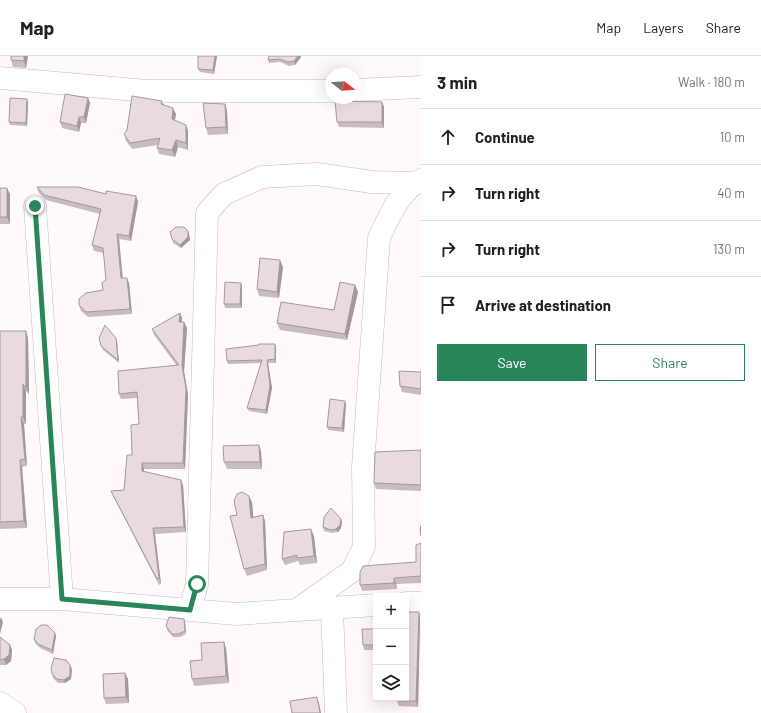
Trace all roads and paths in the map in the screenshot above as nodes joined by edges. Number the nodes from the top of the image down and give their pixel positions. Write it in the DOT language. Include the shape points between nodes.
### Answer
graph roads {
  1 [pos="0,78"];
  2 [pos="421,87"];
  3 [pos="361,90"];
  4 [pos="325,91"];
  5 [pos="418,182"];
  6 [pos="35,206"];
  7 [pos="0,599"];
  8 [pos="62,599"];
  9 [pos="409,603"];
  10 [pos="421,603"];
  11 [pos="373,605"];
  12 [pos="332,608"];
  13 [pos="190,610"];
  14 [pos="297,610"];
  15 [pos="0,703"];
  16 [pos="15,713"];
  17 [pos="336,713"];
  1 -- 4 [label="street" via="147,91"];
  2 -- 3 [label="street"];
  5 -- 13 [label="street" via="372,182 318,174 262,177 224,194 208,213 197,584"];
  5 -- 14 [label="street" via="392,209 379,238 363,467 364,547 352,571"];
  6 -- 8 [label="street"];
  7 -- 8 [label="street"];
  8 -- 13 [label="street"];
  9 -- 10 [label="street"];
  11 -- 12 [label="street"];
  12 -- 14 [label="street"];
  12 -- 17 [label="street"];
  13 -- 14 [label="street" via="236,614"];
  15 -- 16 [label="street"];
}
